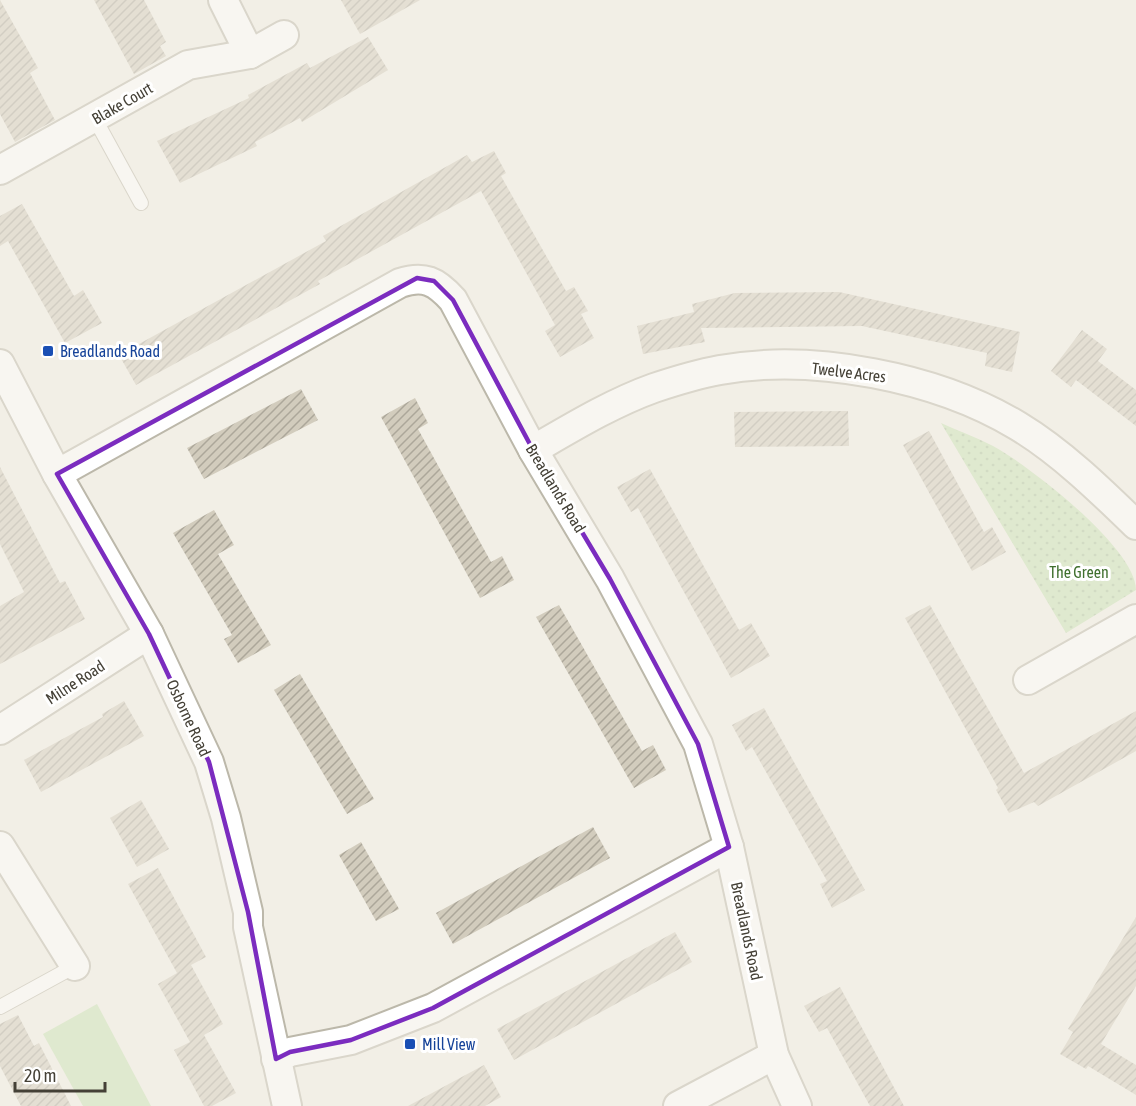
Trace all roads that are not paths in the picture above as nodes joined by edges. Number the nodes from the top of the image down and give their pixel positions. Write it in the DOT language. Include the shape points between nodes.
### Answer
graph roads {
  1 [pos="223,0"];
  2 [pos="284,35"];
  3 [pos="250,54"];
  4 [pos="95,119"];
  5 [pos="0,170"];
  6 [pos="141,203"];
  7 [pos="0,364"];
  8 [pos="533,450"];
  9 [pos="57,474"];
  10 [pos="1136,525"];
  11 [pos="1136,619"];
  12 [pos="149,634"];
  13 [pos="1028,680"];
  14 [pos="0,730"];
  15 [pos="0,846"];
  16 [pos="729,847"];
  17 [pos="75,966"];
  18 [pos="0,1007"];
  19 [pos="774,1055"];
  20 [pos="276,1059"];
  21 [pos="287,1106"];
  22 [pos="678,1106"];
  23 [pos="797,1106"];
  1 -- 3 [label="street"];
  2 -- 3 [label="street, Blake Court"];
  3 -- 4 [label="street, Blake Court" via="188,65"];
  4 -- 5 [label="street, Blake Court"];
  4 -- 6 [label="lane"];
  7 -- 9 [label="street, Osborne Road"];
  8 -- 9 [label="street, Breadlands Road" via="453,300 434,281 417,278"];
  8 -- 10 [label="street, Twelve Acres" via="644,393 720,370 789,366 850,370 940,390 1017,425 1093,484"];
  8 -- 16 [label="street, Breadlands Road" via="610,579 698,744"];
  9 -- 12 [label="street, Osborne Road"];
  11 -- 13 [label="street"];
  12 -- 14 [label="street, Milne Road"];
  12 -- 20 [label="street, Osborne Road" via="217,786 248,912"];
  15 -- 17 [label="street"];
  16 -- 19 [label="street, Breadlands Road"];
  16 -- 20 [label="street" via="433,1008 351,1040 290,1052"];
  17 -- 18 [label="lane"];
  19 -- 22 [label="street"];
  19 -- 23 [label="street, Breadlands Road"];
  20 -- 21 [label="street, Osborne Road"];
}
